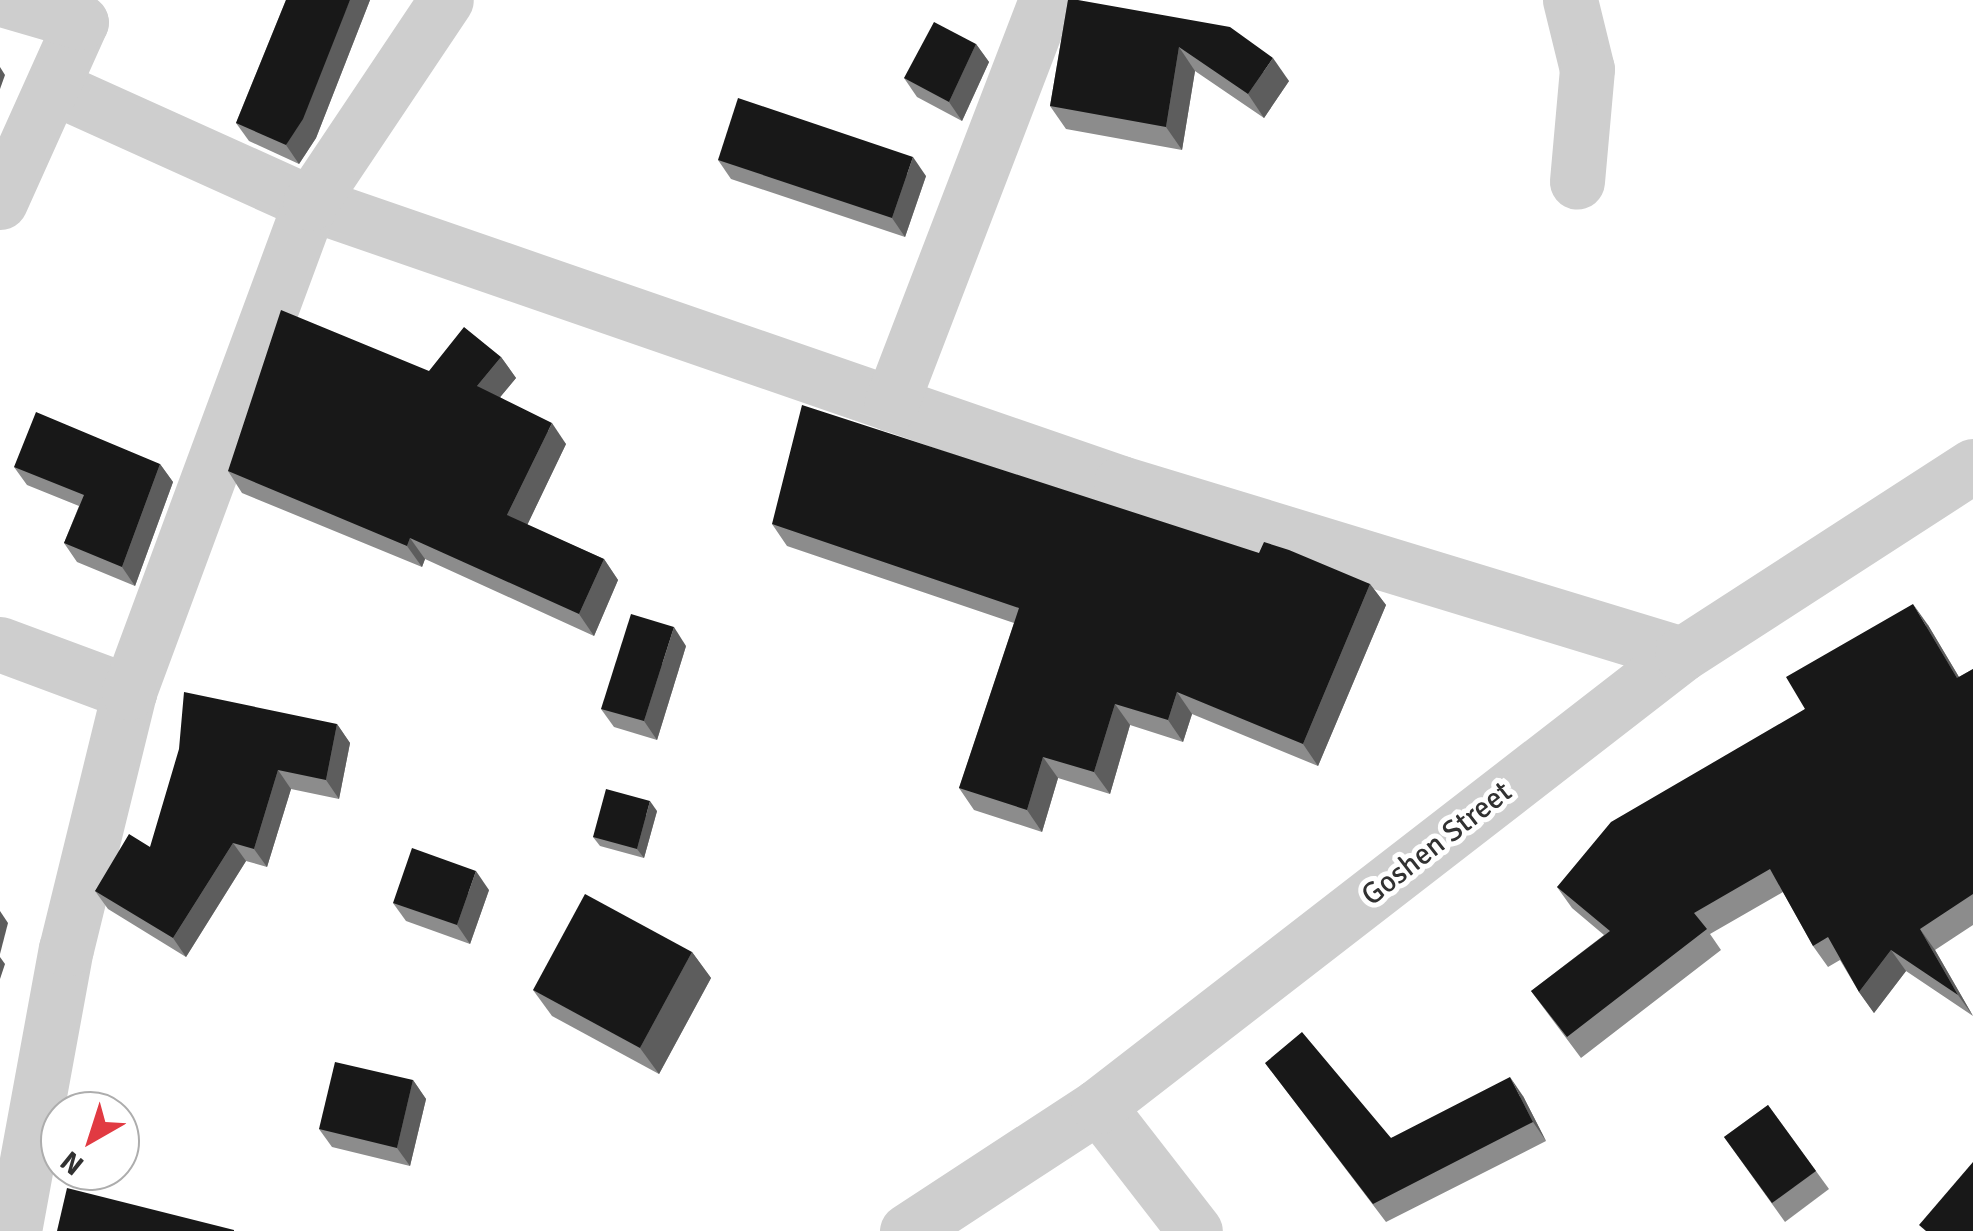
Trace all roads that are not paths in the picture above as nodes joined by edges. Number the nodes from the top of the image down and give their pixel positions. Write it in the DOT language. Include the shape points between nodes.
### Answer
graph roads {
  1 [pos="5,0"];
  2 [pos="446,0"];
  3 [pos="1046,0"];
  4 [pos="1570,0"];
  5 [pos="87,11"];
  6 [pos="54,87"];
  7 [pos="1577,182"];
  8 [pos="0,202"];
  9 [pos="310,203"];
  10 [pos="891,404"];
  11 [pos="1973,466"];
  12 [pos="0,644"];
  13 [pos="1682,654"];
  14 [pos="129,692"];
  15 [pos="1098,1106"];
  16 [pos="14,1231"];
  17 [pos="907,1231"];
  18 [pos="1195,1231"];
  1 -- 5 [label="street"];
  2 -- 9 [label="street"];
  3 -- 10 [label="street"];
  4 -- 7 [label="street" via="1587,69"];
  5 -- 6 [label="street"];
  6 -- 8 [label="street"];
  6 -- 9 [label="street"];
  9 -- 10 [label="street"];
  9 -- 14 [label="street"];
  10 -- 13 [label="street"];
  11 -- 13 [label="street, Goshen Street"];
  12 -- 14 [label="street"];
  13 -- 15 [label="street, Goshen Street"];
  14 -- 16 [label="street" via="66,950"];
  15 -- 17 [label="street, Goshen Street"];
  15 -- 18 [label="street"];
}
